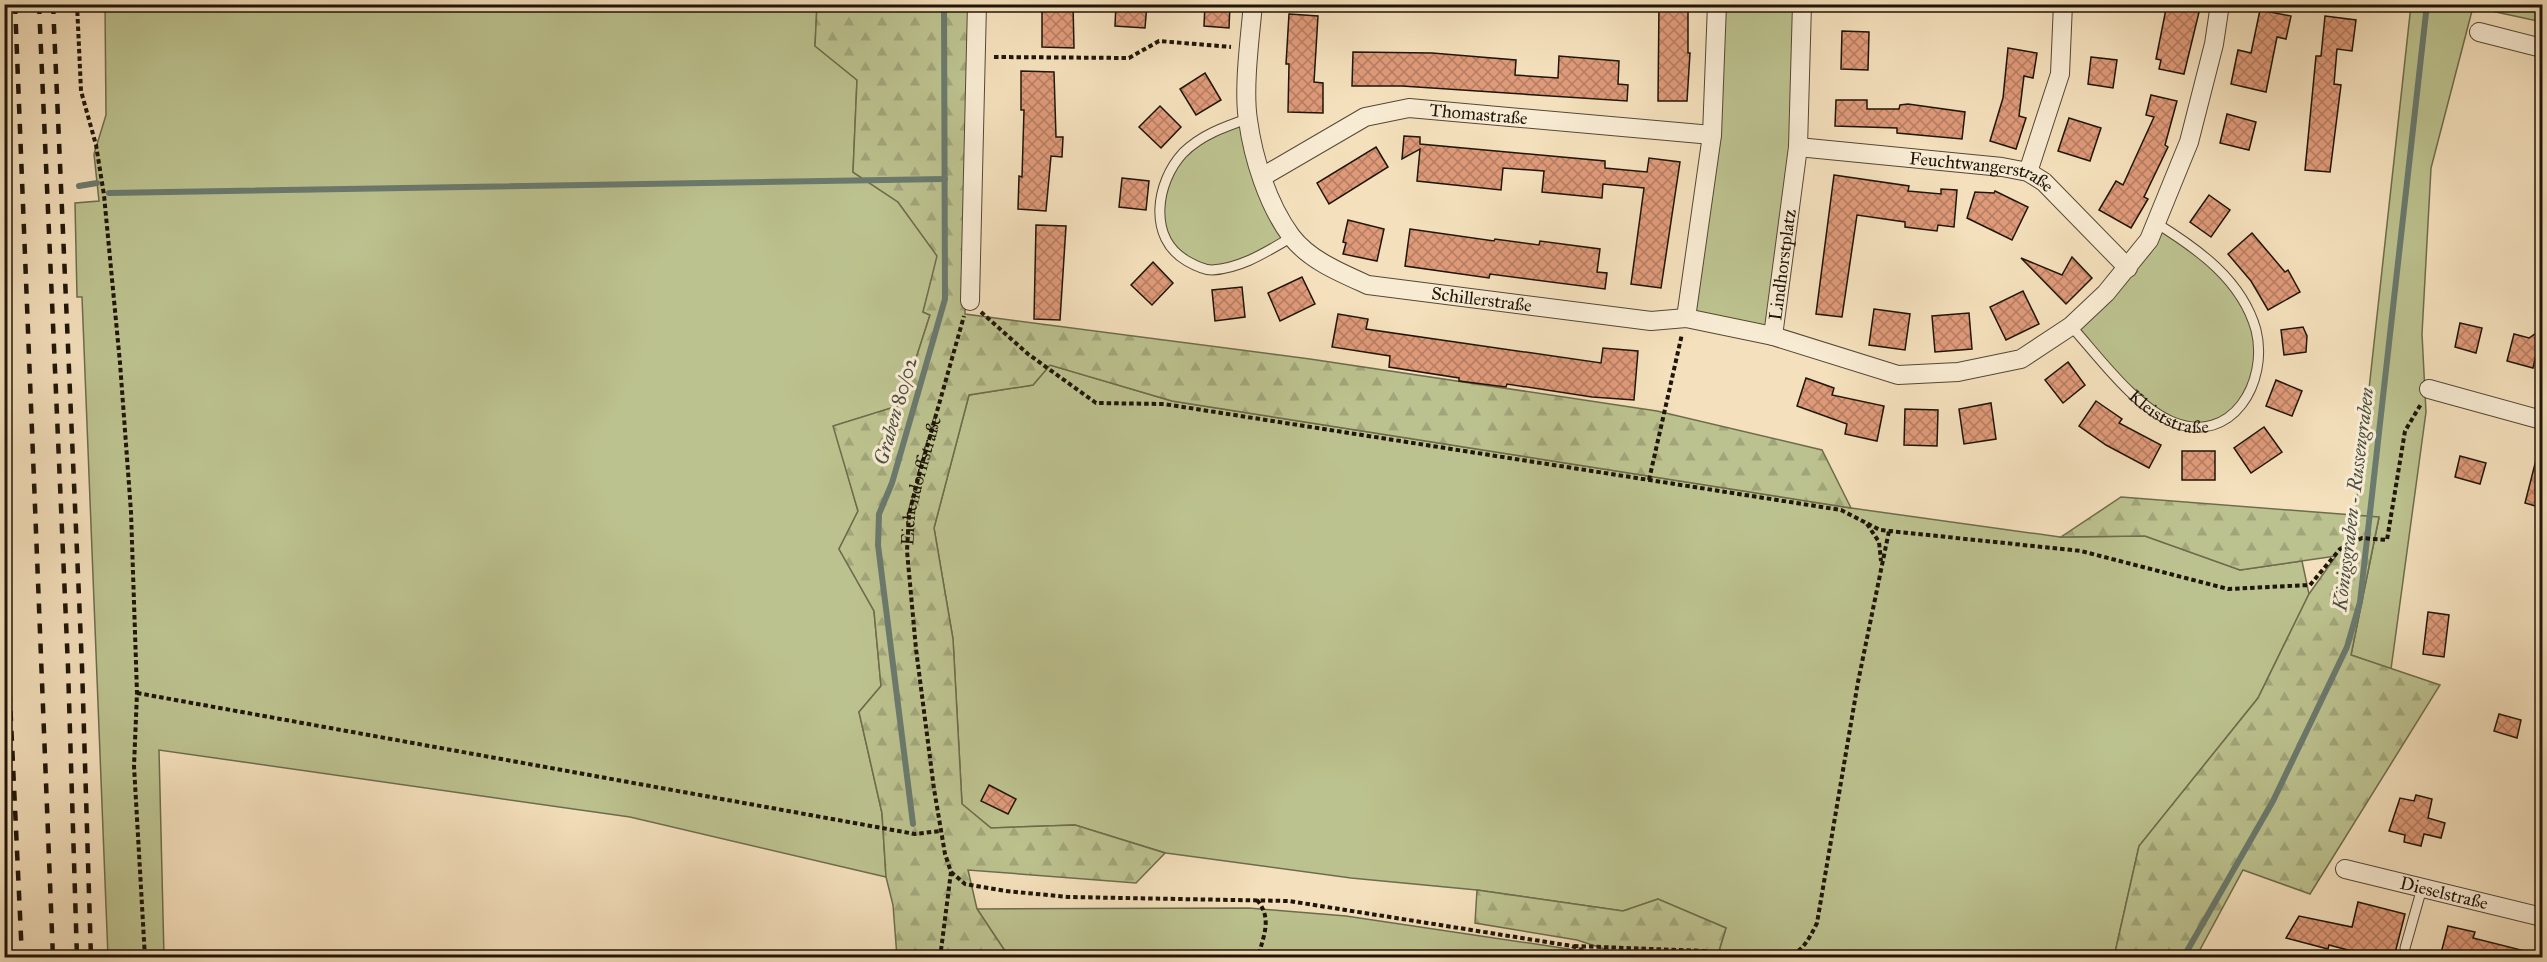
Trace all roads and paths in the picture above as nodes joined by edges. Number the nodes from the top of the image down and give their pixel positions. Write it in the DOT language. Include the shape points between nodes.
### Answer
graph roads {
  1 [pos="77,4"];
  2 [pos="977,4"];
  3 [pos="1252,4"];
  4 [pos="1717,4"];
  5 [pos="1802,4"];
  6 [pos="2063,4"];
  7 [pos="2220,4"];
  8 [pos="2479,32"];
  9 [pos="2542,48"];
  10 [pos="1250,49"];
  11 [pos="976,56"];
  12 [pos="1247,119"];
  13 [pos="1712,135"];
  14 [pos="1798,147"];
  15 [pos="2028,172"];
  16 [pos="1262,177"];
  17 [pos="2156,223"];
  18 [pos="1292,237"];
  19 [pos="2128,268"];
  20 [pos="970,301"];
  21 [pos="1686,318"];
  22 [pos="2071,326"];
  23 [pos="1773,336"];
  24 [pos="2429,389"];
  25 [pos="2542,420"];
  26 [pos="1648,480"];
  27 [pos="1866,523"];
  28 [pos="1889,531"];
  29 [pos="1881,571"];
  30 [pos="137,693"];
  31 [pos="940,831"];
  32 [pos="2345,869"];
  33 [pos="951,872"];
  34 [pos="2421,888"];
  35 [pos="1257,900"];
  36 [pos="2542,917"];
  37 [pos="1568,945"];
  38 [pos="2405,948"];
  39 [pos="145,957"];
  40 [pos="940,957"];
  41 [pos="1258,957"];
  42 [pos="1602,957"];
  43 [pos="1738,957"];
  44 [pos="1785,957"];
  1 -- 30 [label="path" via="81,91 96,145 106,210 131,512"];
  2 -- 11 [label="street"];
  3 -- 10 [label="street, Schillerstraße"];
  4 -- 13 [label="street"];
  5 -- 14 [label="street, Lindhorstplatz"];
  6 -- 15 [label="street" via="2060,74"];
  7 -- 17 [label="street" via="2189,142"];
  8 -- 9 [label="street"];
  10 -- 11 [label="path" via="1159,41 1129,58"];
  10 -- 12 [label="street, Schillerstraße"];
  11 -- 20 [label="street"];
  12 -- 16 [label="street, Schillerstraße"];
  12 -- 18 [label="lane" via="1218,129 1193,144 1172,168 1159,198 1161,224 1169,245 1182,258 1209,270 1234,267"];
  13 -- 16 [label="street, Thomastraße" via="1408,108 1365,117"];
  13 -- 21 [label="street"];
  14 -- 15 [label="street, Feuchtwangerstraße"];
  14 -- 23 [label="street, Lindhorstplatz"];
  15 -- 19 [label="street, Feuchtwangerstraße" via="2044,182"];
  16 -- 18 [label="street, Schillerstraße"];
  17 -- 19 [label="street" via="2149,240"];
  17 -- 22 [label="lane, Kleiststraße" via="2201,251 2228,280 2255,329 2259,358 2255,386 2236,413 2213,424 2174,422 2123,384"];
  18 -- 21 [label="street, Schillerstraße" via="1326,266 1368,285 1651,321"];
  19 -- 22 [label="street"];
  20 -- 26 [label="path" via="1028,354 1096,404 1164,404"];
  20 -- 31 [label="path, Eichendorffstraße" via="957,334 909,514 907,550 916,649"];
  21 -- 23 [label="street, Lindhorstplatz"];
  21 -- 26 [label="path"];
  22 -- 23 [label="street" via="2021,359 1958,372 1898,375"];
  24 -- 25 [label="street"];
  24 -- 28 [label="path" via="2405,431 2387,540 2362,538 2340,549 2310,585 2228,590 2081,551"];
  26 -- 27 [label="path" via="1841,510"];
  27 -- 28 [label="path"];
  27 -- 29 [label="path" via="1879,542"];
  28 -- 29 [label="path"];
  29 -- 44 [label="path" via="1817,923 1808,943"];
  30 -- 31 [label="path" via="915,834"];
  30 -- 39 [label="path" via="134,766"];
  31 -- 33 [label="path, Eichendorffstraße"];
  32 -- 34 [label="street, Dieselstraße"];
  33 -- 35 [label="path" via="965,884 1068,897"];
  33 -- 40 [label="path, Eichendorffstraße"];
  34 -- 36 [label="street, Dieselstraße"];
  34 -- 38 [label="lane"];
  35 -- 37 [label="path" via="1289,901"];
  35 -- 41 [label="path" via="1267,921"];
  37 -- 42 [label="path"];
  37 -- 43 [label="path" via="1704,951"];
}
